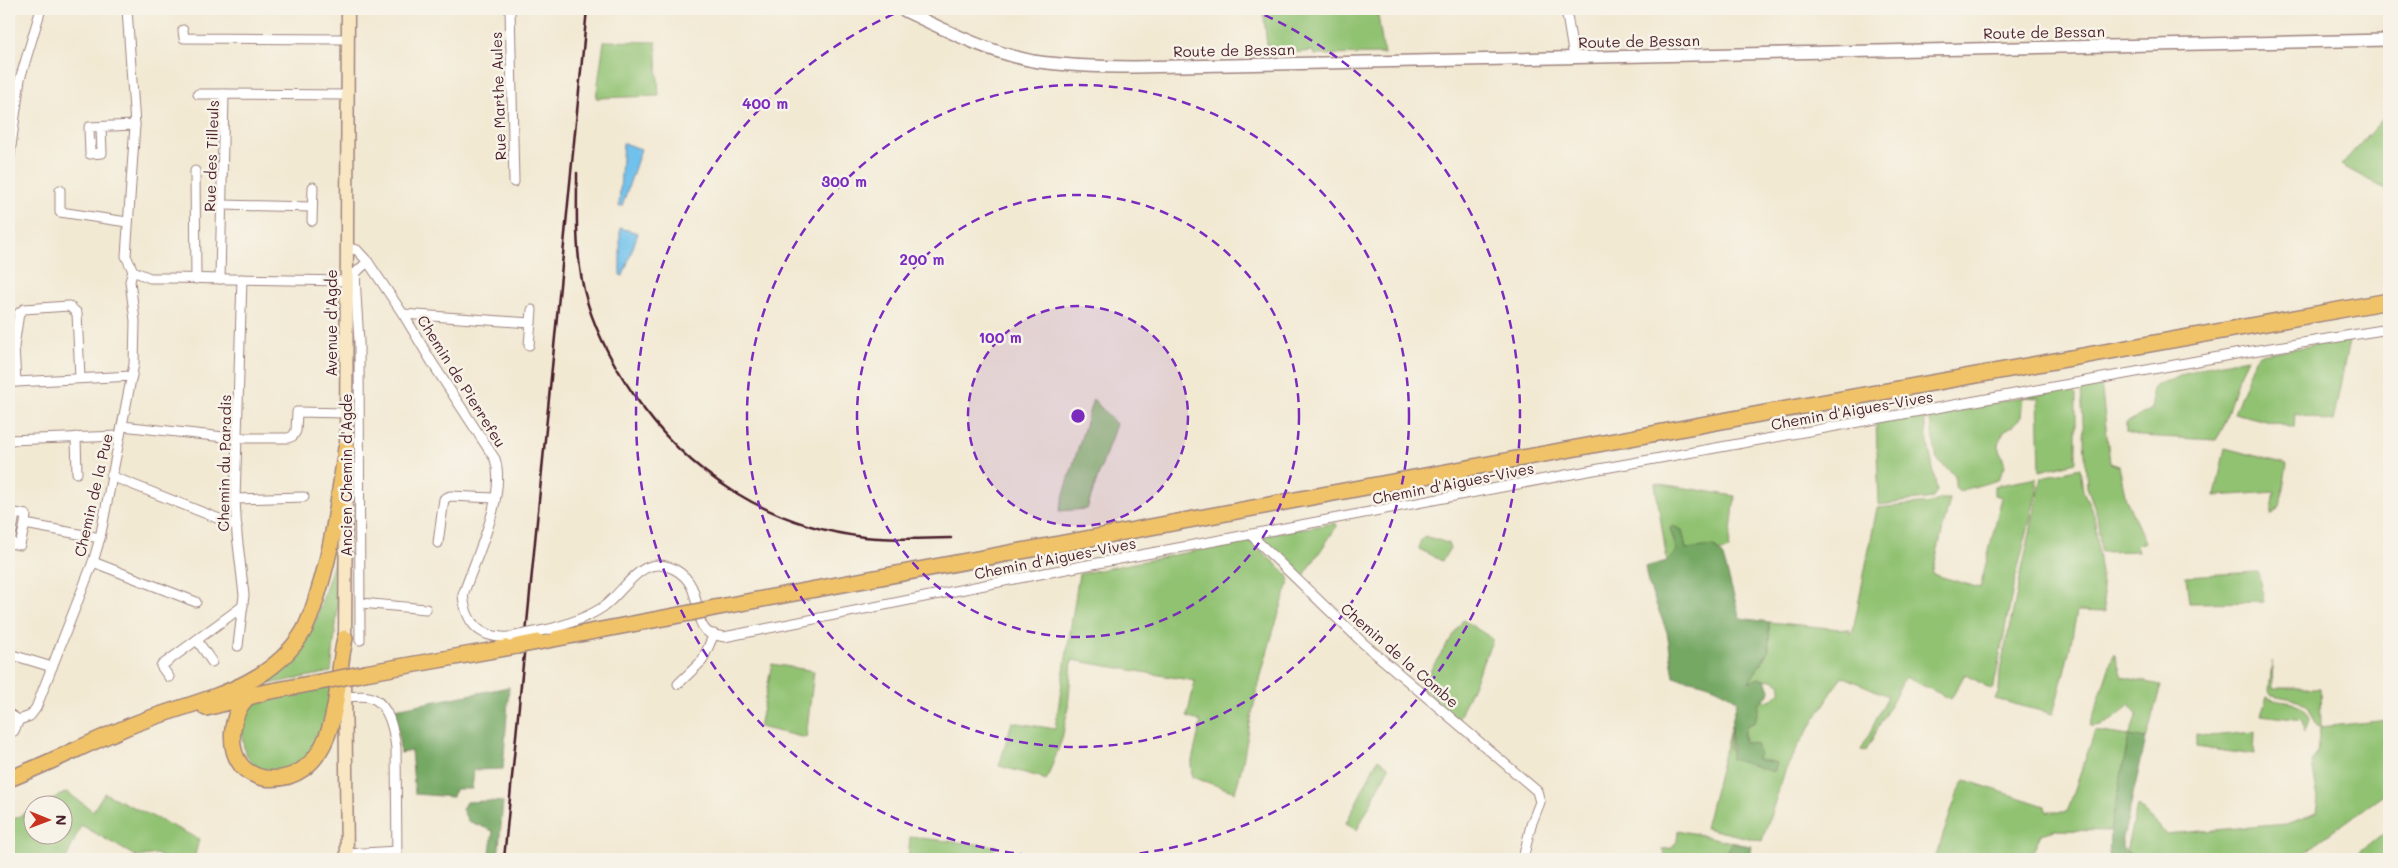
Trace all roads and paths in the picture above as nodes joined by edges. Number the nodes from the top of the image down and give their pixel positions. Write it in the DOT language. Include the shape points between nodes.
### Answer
graph roads {
  1 [pos="41,9"];
  2 [pos="127,9"];
  3 [pos="348,9"];
  4 [pos="510,9"];
  5 [pos="901,9"];
  6 [pos="1566,9"];
  7 [pos="183,30"];
  8 [pos="348,39"];
  9 [pos="2389,40"];
  10 [pos="1574,58"];
  11 [pos="198,94"];
  12 [pos="224,94"];
  13 [pos="348,95"];
  14 [pos="135,125"];
  15 [pos="101,127"];
  16 [pos="9,161"];
  17 [pos="196,171"];
  18 [pos="514,182"];
  19 [pos="313,187"];
  20 [pos="60,190"];
  21 [pos="223,205"];
  22 [pos="312,207"];
  23 [pos="312,221"];
  24 [pos="127,222"];
  25 [pos="348,248"];
  26 [pos="368,262"];
  27 [pos="133,271"];
  28 [pos="196,279"];
  29 [pos="220,279"];
  30 [pos="242,279"];
  31 [pos="347,281"];
  32 [pos="2389,301"];
  33 [pos="532,310"];
  34 [pos="403,314"];
  35 [pos="531,323"];
  36 [pos="2389,329"];
  37 [pos="530,345"];
  38 [pos="132,376"];
  39 [pos="80,378"];
  40 [pos="12,381"];
  41 [pos="346,413"];
  42 [pos="122,426"];
  43 [pos="120,436"];
  44 [pos="76,437"];
  45 [pos="237,438"];
  46 [pos="9,440"];
  47 [pos="346,448"];
  48 [pos="77,473"];
  49 [pos="111,476"];
  50 [pos="304,497"];
  51 [pos="494,498"];
  52 [pos="235,499"];
  53 [pos="25,524"];
  54 [pos="237,526"];
  55 [pos="1251,535"];
  56 [pos="100,538"];
  57 [pos="438,544"];
  58 [pos="93,562"];
  59 [pos="196,602"];
  60 [pos="360,603"];
  61 [pos="244,606"];
  62 [pos="426,609"];
  63 [pos="714,634"];
  64 [pos="353,639"];
  65 [pos="197,640"];
  66 [pos="514,641"];
  67 [pos="238,646"];
  68 [pos="9,654"];
  69 [pos="212,662"];
  70 [pos="52,667"];
  71 [pos="169,677"];
  72 [pos="678,684"];
  73 [pos="254,696"];
  74 [pos="345,697"];
  75 [pos="183,708"];
  76 [pos="9,714"];
  77 [pos="19,720"];
  78 [pos="9,733"];
  79 [pos="9,779"];
  80 [pos="9,790"];
  81 [pos="397,855"];
  82 [pos="347,856"];
  83 [pos="1523,859"];
  1 -- 16 [label="street" via="20,79"];
  2 -- 14 [label="street"];
  3 -- 8 [label="main road, Avenue d'Agde"];
  4 -- 18 [label="street, Rue Marthe Aules"];
  5 -- 10 [label="street, Route de Bessan" via="993,49 1032,60 1075,66"];
  6 -- 10 [label="street"];
  7 -- 8 [label="street" via="184,38"];
  8 -- 13 [label="main road, Avenue d'Agde"];
  9 -- 10 [label="street, Route de Bessan"];
  11 -- 12 [label="street"];
  12 -- 13 [label="street, Rue des Tilleuls"];
  12 -- 21 [label="street, Rue des Tilleuls"];
  13 -- 25 [label="main road, Avenue d'Agde"];
  14 -- 15 [label="street"];
  14 -- 24 [label="street"];
  17 -- 28 [label="street"];
  19 -- 22 [label="street"];
  20 -- 24 [label="street" via="60,212"];
  21 -- 22 [label="street"];
  21 -- 29 [label="street, Rue des Tilleuls"];
  22 -- 23 [label="street"];
  24 -- 27 [label="street" via="126,256"];
  25 -- 26 [label="street, Chemin de Pierrefeu" via="357,250"];
  25 -- 31 [label="main road, Avenue d'Agde"];
  26 -- 34 [label="street, Chemin de Pierrefeu"];
  26 -- 60 [label="street, Ancien Chemin d'Agde" via="356,272 355,278 359,310"];
  27 -- 28 [label="street" via="150,278"];
  27 -- 38 [label="street, Chemin de la Pue" via="130,281 136,349"];
  28 -- 29 [label="street"];
  29 -- 30 [label="street"];
  30 -- 31 [label="street"];
  30 -- 45 [label="street, Chemin du Paradis"];
  31 -- 41 [label="main road, Avenue d'Agde"];
  32 -- 66 [label="highway, bridge" via="1765,413 538,642"];
  33 -- 35 [label="street"];
  34 -- 35 [label="street"];
  34 -- 51 [label="street, Chemin de Pierrefeu" via="495,459 498,468"];
  35 -- 37 [label="street"];
  36 -- 55 [label="street, Chemin d'Aigues-Vives" via="2252,351"];
  38 -- 39 [label="street"];
  38 -- 42 [label="street, Chemin de la Pue"];
  39 -- 40 [label="street"];
  39 -- 40 [label="street" via="77,313 69,306 19,312"];
  41 -- 45 [label="street" via="297,412 293,436"];
  41 -- 47 [label="main road, Avenue d'Agde"];
  42 -- 43 [label="street, Chemin de la Pue"];
  42 -- 45 [label="street"];
  43 -- 44 [label="street"];
  43 -- 49 [label="street, Chemin de la Pue"];
  44 -- 46 [label="street"];
  44 -- 48 [label="street"];
  45 -- 52 [label="street, Chemin du Paradis"];
  47 -- 64 [label="main road, Avenue d'Agde"];
  47 -- 75 [label="highway" via="322,581 304,631 272,668 252,682"];
  49 -- 54 [label="street"];
  49 -- 56 [label="street, Chemin de la Pue"];
  50 -- 52 [label="street"];
  51 -- 57 [label="street" via="450,496 444,499"];
  51 -- 66 [label="street, Chemin de Pierrefeu" via="491,518 464,595 464,608 476,627 486,634"];
  52 -- 54 [label="street, Chemin du Paradis"];
  53 -- 56 [label="street"];
  54 -- 61 [label="street, Chemin du Paradis"];
  55 -- 63 [label="street, Chemin d'Aigues-Vives" via="742,635 724,637"];
  55 -- 83 [label="street, Chemin de la Combe" via="1363,643 1537,790 1540,802"];
  56 -- 58 [label="street, Chemin de la Pue"];
  58 -- 59 [label="street"];
  58 -- 70 [label="street, Chemin de la Pue"];
  60 -- 62 [label="street"];
  60 -- 64 [label="street, Ancien Chemin d'Agde"];
  61 -- 65 [label="street"];
  61 -- 67 [label="street, Chemin du Paradis"];
  63 -- 66 [label="street, bridge" via="702,624 693,588 687,579 672,568 649,566 634,575 602,608"];
  63 -- 72 [label="street" via="702,661"];
  64 -- 73 [label="highway" via="340,662 327,735 318,755 300,772 278,780 258,777 241,766 234,748 233,730 237,713"];
  64 -- 74 [label="main road, Avenue d'Agde"];
  65 -- 69 [label="street"];
  65 -- 71 [label="street" via="160,666"];
  66 -- 73 [label="highway, bridge"];
  68 -- 70 [label="street"];
  70 -- 77 [label="street, Chemin de la Pue" via="36,708 30,716"];
  73 -- 75 [label="highway"];
  73 -- 80 [label="highway" via="155,724"];
  74 -- 81 [label="street" via="370,697 379,703 394,731"];
  74 -- 82 [label="main road, Avenue d'Agde"];
  75 -- 79 [label="highway" via="128,727"];
  76 -- 77 [label="street"];
  77 -- 78 [label="street, Chemin de la Pue" via="14,731"];
  81 -- 82 [label="street"];
}
